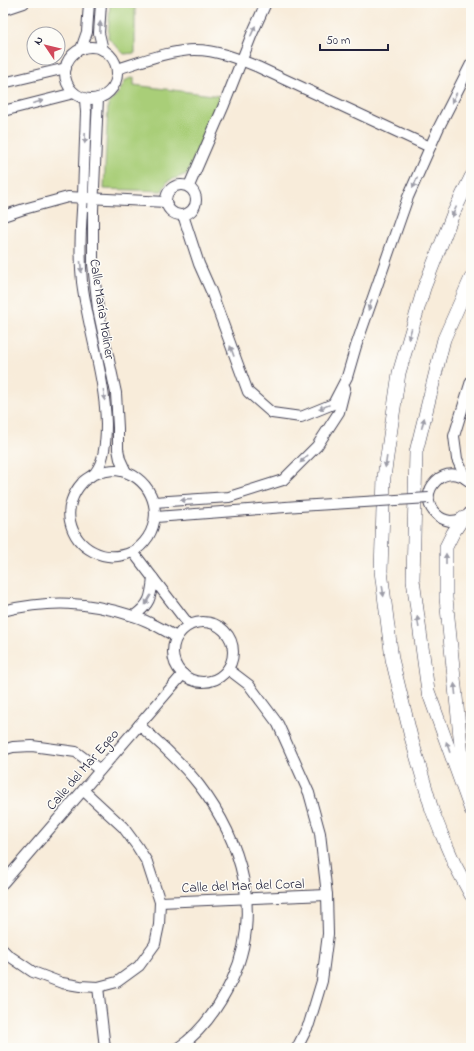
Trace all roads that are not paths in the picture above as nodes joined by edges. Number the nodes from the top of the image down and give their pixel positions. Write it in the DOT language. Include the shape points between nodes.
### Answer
graph roads {
  1 [pos="24,3"];
  2 [pos="89,3"];
  3 [pos="101,3"];
  4 [pos="266,3"];
  5 [pos="3,10"];
  6 [pos="81,49"];
  7 [pos="103,50"];
  8 [pos="242,60"];
  9 [pos="471,64"];
  10 [pos="66,68"];
  11 [pos="117,69"];
  12 [pos="3,84"];
  13 [pos="74,92"];
  14 [pos="98,98"];
  15 [pos="85,99"];
  16 [pos="3,111"];
  17 [pos="430,147"];
  18 [pos="471,177"];
  19 [pos="189,186"];
  20 [pos="82,197"];
  21 [pos="94,199"];
  22 [pos="166,202"];
  23 [pos="183,215"];
  24 [pos="3,216"];
  25 [pos="471,278"];
  26 [pos="347,377"];
  27 [pos="471,381"];
  28 [pos="126,472"];
  29 [pos="94,474"];
  30 [pos="469,481"];
  31 [pos="429,498"];
  32 [pos="154,502"];
  33 [pos="467,515"];
  34 [pos="156,516"];
  35 [pos="133,552"];
  36 [pos="153,578"];
  37 [pos="3,611"];
  38 [pos="134,616"];
  39 [pos="189,625"];
  40 [pos="177,637"];
  41 [pos="228,669"];
  42 [pos="183,674"];
  43 [pos="139,725"];
  44 [pos="3,750"];
  45 [pos="100,770"];
  46 [pos="83,790"];
  47 [pos="466,797"];
  48 [pos="471,810"];
  49 [pos="454,863"];
  50 [pos="3,883"];
  51 [pos="326,895"];
  52 [pos="471,895"];
  53 [pos="247,899"];
  54 [pos="160,902"];
  55 [pos="471,907"];
  56 [pos="3,950"];
  57 [pos="98,987"];
  58 [pos="105,1048"];
  59 [pos="178,1048"];
  60 [pos="297,1048"];
  1 -- 5 [label="street"];
  2 -- 6 [label="street" via="87,32"];
  7 -- 3 [label="street, one-way" via="99,33"];
  8 -- 4 [label="street, one-way"];
  6 -- 7 [label="street" via="89,47"];
  6 -- 10 [label="street" via="69,60"];
  7 -- 11 [label="street" via="110,55"];
  8 -- 11 [label="street" via="215,52 195,50 162,55"];
  8 -- 17 [label="street"];
  8 -- 19 [label="street"];
  9 -- 17 [label="street, one-way"];
  10 -- 12 [label="street"];
  10 -- 13 [label="street" via="67,81"];
  11 -- 14 [label="street" via="115,84 105,95"];
  13 -- 15 [label="street"];
  16 -- 13 [label="street, one-way"];
  14 -- 15 [label="street"];
  14 -- 21 [label="street, Calle María Moliner"];
  15 -- 20 [label="street, Calle María Moliner, one-way"];
  17 -- 26 [label="street, one-way" via="389,248"];
  18 -- 49 [label="main road, one-way" via="453,214 424,288 399,374 384,477 380,571 392,659 411,737 432,810"];
  19 -- 22 [label="street" via="178,184 172,188"];
  19 -- 23 [label="street" via="196,194 196,205 189,213"];
  20 -- 21 [label="street"];
  20 -- 24 [label="street" via="68,197"];
  20 -- 29 [label="street, Calle María Moliner, one-way" via="82,282 104,393 106,425 104,448"];
  21 -- 22 [label="street"];
  21 -- 28 [label="street, Calle María Moliner" via="93,264 97,302 116,393 118,449"];
  22 -- 23 [label="street" via="173,213"];
  26 -- 23 [label="street, one-way" via="333,404 300,417 272,413 248,392"];
  47 -- 25 [label="main road, one-way" via="428,691 412,580 416,452 444,339"];
  26 -- 32 [label="street, one-way" via="339,412 317,446 283,480 228,497"];
  27 -- 30 [label="street" via="454,436 457,459"];
  28 -- 29 [label="street" via="115,470"];
  28 -- 32 [label="street" via="148,489"];
  29 -- 35 [label="street" via="74,493 69,520 74,533 82,544 93,552 106,556 120,556"];
  30 -- 31 [label="street" via="460,475 445,475 433,484"];
  31 -- 33 [label="street" via="430,506 440,518 456,521"];
  31 -- 34 [label="street, bridge"];
  32 -- 34 [label="street"];
  47 -- 33 [label="main road, one-way" via="446,598 446,547"];
  34 -- 35 [label="street" via="148,537"];
  35 -- 36 [label="street"];
  36 -- 38 [label="street, one-way" via="151,597"];
  36 -- 39 [label="street"];
  37 -- 38 [label="street" via="28,605 56,603 89,605"];
  38 -- 40 [label="street"];
  39 -- 40 [label="street"];
  39 -- 41 [label="street" via="206,622 223,628 229,635 234,652"];
  40 -- 42 [label="street" via="173,657"];
  41 -- 42 [label="street" via="217,679 203,682 189,679"];
  41 -- 51 [label="street" via="249,685 278,724 309,793 320,833"];
  42 -- 43 [label="street, Calle del Mar Egeo"];
  43 -- 45 [label="street, Calle del Mar Egeo"];
  43 -- 53 [label="street" via="198,783 212,803 227,828 237,854"];
  44 -- 45 [label="street" via="32,746 76,752"];
  45 -- 46 [label="street, Calle del Mar Egeo"];
  46 -- 50 [label="street, Calle del Mar Egeo"];
  46 -- 54 [label="street" via="123,827 137,846 147,862"];
  47 -- 48 [label="main road"];
  49 -- 52 [label="main road"];
  49 -- 55 [label="main road"];
  51 -- 53 [label="street, Calle del Mar del Coral"];
  51 -- 60 [label="street" via="328,934 322,980 309,1024"];
  53 -- 54 [label="street, Calle del Mar del Coral"];
  53 -- 59 [label="street" via="243,949 230,986 209,1019 191,1040"];
  54 -- 57 [label="street" via="155,944 139,966 117,982"];
  56 -- 57 [label="street" via="33,972 62,983"];
  57 -- 58 [label="street"];
}
